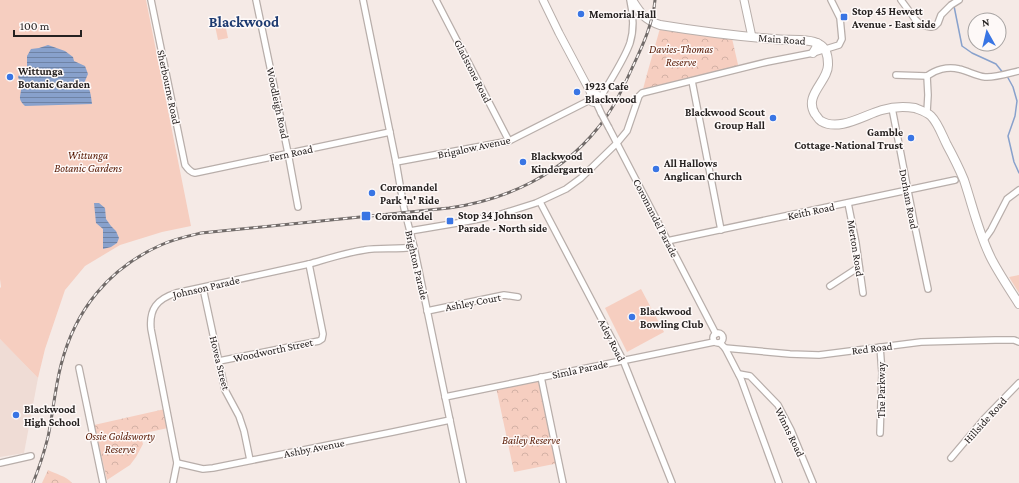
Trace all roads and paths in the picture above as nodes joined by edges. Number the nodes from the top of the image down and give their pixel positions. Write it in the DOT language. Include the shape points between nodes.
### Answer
graph roads {
  1 [pos="151,0"];
  2 [pos="256,0"];
  3 [pos="363,0"];
  4 [pos="436,0"];
  5 [pos="543,0"];
  6 [pos="631,0"];
  7 [pos="744,0"];
  8 [pos="831,0"];
  9 [pos="901,0"];
  10 [pos="955,2"];
  11 [pos="752,37"];
  12 [pos="816,43"];
  13 [pos="826,50"];
  14 [pos="813,53"];
  15 [pos="1019,71"];
  16 [pos="896,75"];
  17 [pos="927,76"];
  18 [pos="692,81"];
  19 [pos="594,98"];
  20 [pos="892,108"];
  21 [pos="927,112"];
  22 [pos="390,132"];
  23 [pos="509,141"];
  24 [pos="617,143"];
  25 [pos="288,153"];
  26 [pos="396,162"];
  27 [pos="191,172"];
  28 [pos="955,180"];
  29 [pos="908,190"];
  30 [pos="1019,190"];
  31 [pos="540,202"];
  32 [pos="848,203"];
  33 [pos="298,207"];
  34 [pos="720,230"];
  35 [pos="410,231"];
  36 [pos="984,240"];
  37 [pos="667,241"];
  38 [pos="414,247"];
  39 [pos="309,264"];
  40 [pos="859,267"];
  41 [pos="830,286"];
  42 [pos="203,288"];
  43 [pos="928,289"];
  44 [pos="863,293"];
  45 [pos="518,297"];
  46 [pos="1019,304"];
  47 [pos="427,311"];
  48 [pos="716,334"];
  49 [pos="714,342"];
  50 [pos="1019,342"];
  51 [pos="720,343"];
  52 [pos="880,347"];
  53 [pos="725,348"];
  54 [pos="623,360"];
  55 [pos="219,361"];
  56 [pos="79,368"];
  57 [pos="742,376"];
  58 [pos="541,378"];
  59 [pos="1019,383"];
  60 [pos="445,397"];
  61 [pos="450,420"];
  62 [pos="880,433"];
  63 [pos="31,456"];
  64 [pos="951,458"];
  65 [pos="250,460"];
  66 [pos="0,463"];
  67 [pos="177,463"];
  68 [pos="103,483"];
  69 [pos="173,483"];
  70 [pos="463,483"];
  71 [pos="563,483"];
  72 [pos="672,483"];
  73 [pos="779,483"];
  74 [pos="813,483"];
  1 -- 27 [label="street, Sherbourne Road" via="185,165"];
  2 -- 25 [label="street, Woodleigh Road"];
  3 -- 22 [label="street, Brighton Parade"];
  4 -- 23 [label="street, Gladstone Road"];
  5 -- 19 [label="street, Coromandel Parade"];
  6 -- 11 [label="main road, Main Road" via="644,17 659,24"];
  6 -- 19 [label="street" via="633,21 630,42 602,95"];
  7 -- 11 [label="street"];
  8 -- 13 [label="street" via="840,18 842,39 838,45"];
  9 -- 10 [label="street" via="921,25 931,27 935,26 941,15"];
  11 -- 12 [label="main road, Main Road"];
  12 -- 13 [label="main road, Main Road"];
  12 -- 14 [label="main road"];
  13 -- 14 [label="street"];
  13 -- 20 [label="main road" via="828,67 812,100 814,112 820,120 828,124 850,122"];
  14 -- 18 [label="street"];
  15 -- 17 [label="street" via="987,78 958,68 946,68 933,71"];
  16 -- 17 [label="street"];
  17 -- 21 [label="street"];
  18 -- 24 [label="street" via="642,93 627,131"];
  18 -- 34 [label="street"];
  19 -- 23 [label="street, Brigalow Avenue"];
  19 -- 24 [label="street, Coromandel Parade, bridge"];
  20 -- 21 [label="main road" via="914,108"];
  20 -- 29 [label="street, Dorham Road"];
  21 -- 36 [label="main road" via="939,128 963,178"];
  22 -- 25 [label="street, Fern Road"];
  22 -- 26 [label="street, Brighton Parade"];
  23 -- 26 [label="street, Brigalow Avenue"];
  24 -- 31 [label="street" via="581,178"];
  24 -- 37 [label="street, Coromandel Parade"];
  25 -- 27 [label="street, Fern Road"];
  25 -- 33 [label="street, Woodleigh Road"];
  26 -- 35 [label="street, Brighton Parade"];
  28 -- 29 [label="street, Keith Road"];
  29 -- 32 [label="street, Keith Road"];
  29 -- 43 [label="street, Dorham Road"];
  30 -- 36 [label="street" via="1007,199"];
  31 -- 35 [label="street" via="498,215"];
  31 -- 54 [label="street, Adey Road"];
  32 -- 34 [label="street, Keith Road"];
  32 -- 40 [label="street, Merton Road"];
  34 -- 37 [label="street, Keith Road"];
  35 -- 38 [label="street, Brighton Parade"];
  36 -- 46 [label="main road" via="992,260"];
  37 -- 48 [label="street, Coromandel Parade"];
  38 -- 39 [label="street, Johnson Parade" via="364,250"];
  38 -- 47 [label="street, Brighton Parade"];
  39 -- 42 [label="street, Johnson Parade"];
  39 -- 55 [label="street, Woodworth Street" via="322,339"];
  40 -- 41 [label="street"];
  40 -- 44 [label="street, Merton Road"];
  42 -- 55 [label="street, Hovea Street"];
  42 -- 67 [label="street, Johnson Parade" via="176,293 160,300 150,321"];
  45 -- 47 [label="street, Ashley Court" via="504,295"];
  47 -- 60 [label="street, Brighton Parade"];
  48 -- 49 [label="street" via="713,337"];
  48 -- 51 [label="street" via="723,337"];
  49 -- 51 [label="street"];
  49 -- 54 [label="street, Simla Parade"];
  50 -- 52 [label="street, Red Road" via="921,342"];
  51 -- 53 [label="street"];
  52 -- 53 [label="street, Red Road" via="819,355"];
  52 -- 62 [label="street, The Parkway"];
  53 -- 57 [label="street"];
  54 -- 58 [label="street, Simla Parade"];
  54 -- 72 [label="street, Adey Road"];
  55 -- 65 [label="street, Hovea Street" via="225,390 239,416"];
  56 -- 68 [label="street"];
  57 -- 73 [label="street"];
  57 -- 74 [label="street, Winns Road" via="750,376 778,405"];
  58 -- 60 [label="street, Simla Parade"];
  58 -- 71 [label="street"];
  59 -- 64 [label="street, Hillside Road"];
  60 -- 61 [label="street, Brighton Parade"];
  61 -- 65 [label="street, Ashby Avenue"];
  61 -- 70 [label="street, Brighton Parade"];
  63 -- 66 [label="street"];
  65 -- 67 [label="street, Ashby Avenue" via="203,469"];
  67 -- 69 [label="street, Johnson Parade"];
}
